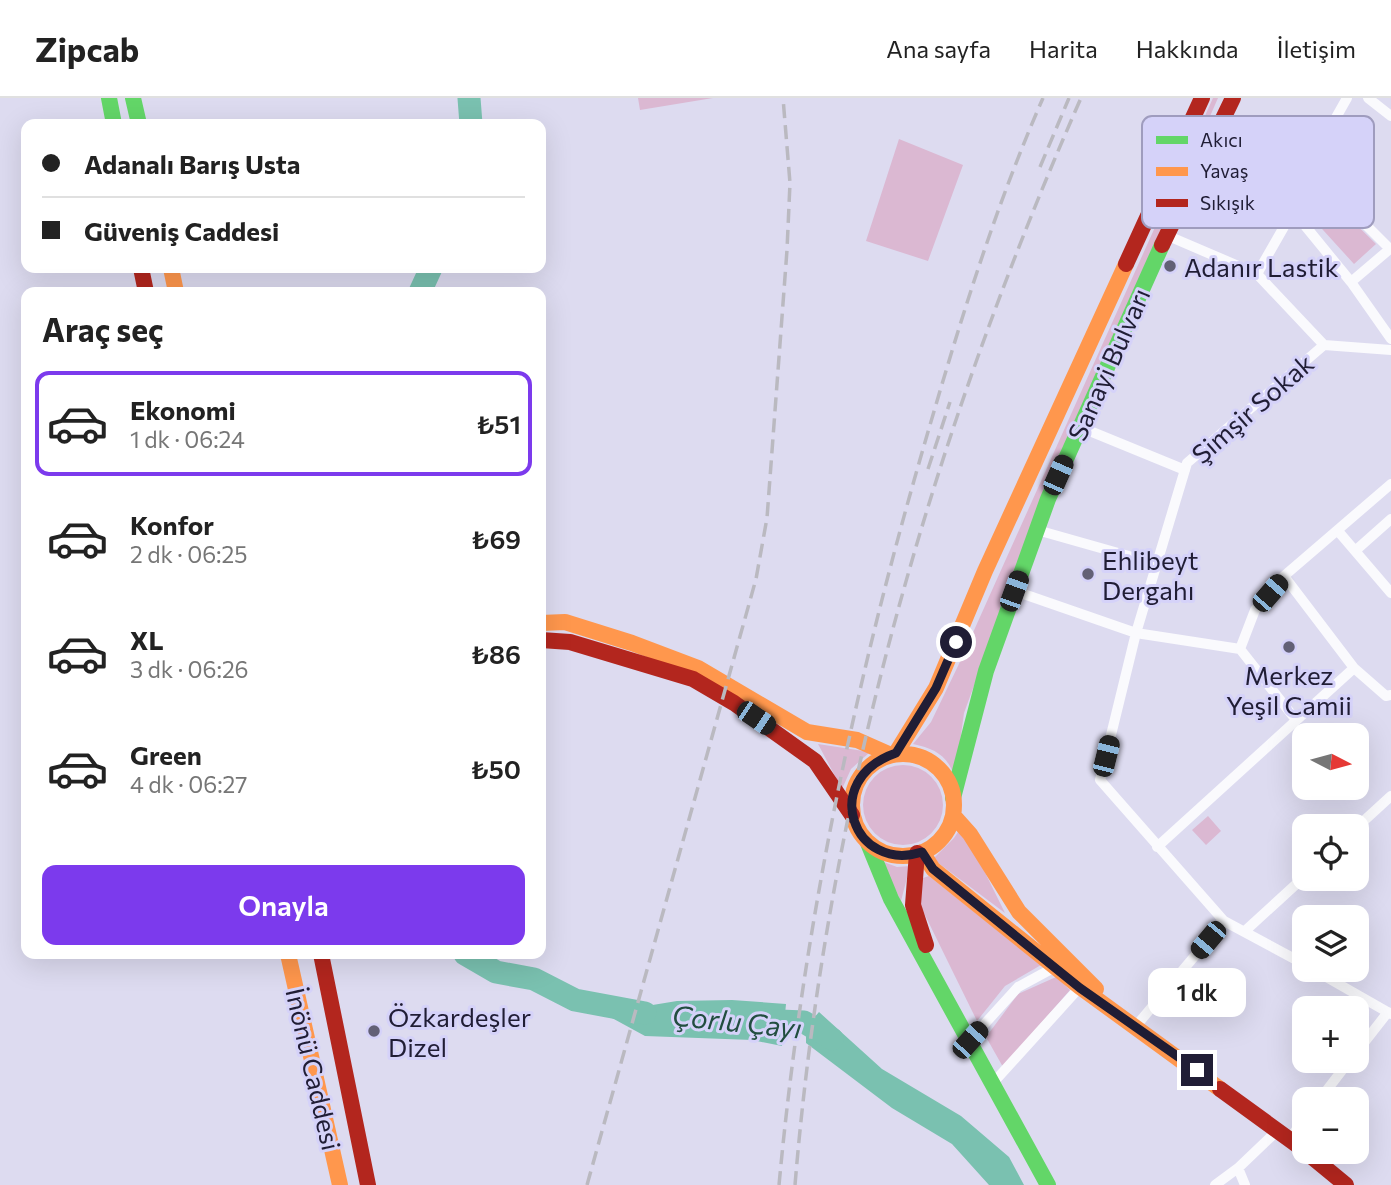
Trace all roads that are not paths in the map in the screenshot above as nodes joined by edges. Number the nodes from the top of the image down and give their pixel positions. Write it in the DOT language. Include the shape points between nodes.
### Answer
graph roads {
  1 [pos="109,98"];
  2 [pos="1202,98"];
  3 [pos="1233,98"];
  4 [pos="1347,98"];
  5 [pos="1368,98"];
  6 [pos="136,99"];
  7 [pos="1194,116"];
  8 [pos="1224,116"];
  9 [pos="1337,116"];
  10 [pos="1391,116"];
  11 [pos="113,119"];
  12 [pos="138,119"];
  13 [pos="1143,228"];
  14 [pos="1169,228"];
  15 [pos="1283,228"];
  16 [pos="1307,228"];
  17 [pos="1371,228"];
  18 [pos="1166,235"];
  19 [pos="1391,248"];
  20 [pos="1257,274"];
  21 [pos="1351,282"];
  22 [pos="1391,338"];
  23 [pos="1324,345"];
  24 [pos="1391,350"];
  25 [pos="1080,427"];
  26 [pos="1185,470"];
  27 [pos="1391,484"];
  28 [pos="1391,519"];
  29 [pos="1037,530"];
  30 [pos="1338,531"];
  31 [pos="1355,551"];
  32 [pos="1157,564"];
  33 [pos="1284,576"];
  34 [pos="1014,591"];
  35 [pos="1391,593"];
  36 [pos="546,623"];
  37 [pos="1136,632"];
  38 [pos="546,640"];
  39 [pos="1240,649"];
  40 [pos="1354,668"];
  41 [pos="1391,695"];
  42 [pos="1296,720"];
  43 [pos="893,754"];
  44 [pos="1391,796"];
  45 [pos="953,798"];
  46 [pos="852,815"];
  47 [pos="953,815"];
  48 [pos="1369,816"];
  49 [pos="868,843"];
  50 [pos="1157,847"];
  51 [pos="919,853"];
  52 [pos="1292,888"];
  53 [pos="1224,921"];
  54 [pos="1245,931"];
  55 [pos="1292,957"];
  56 [pos="289,959"];
  57 [pos="322,959"];
  58 [pos="1055,967"];
  59 [pos="1335,982"];
  60 [pos="1080,988"];
  61 [pos="950,1006"];
  62 [pos="1390,1013"];
  63 [pos="1136,1026"];
  64 [pos="1369,1038"];
  65 [pos="970,1040"];
  66 [pos="1340,1073"];
  67 [pos="993,1083"];
  68 [pos="1329,1087"];
  69 [pos="1292,1128"];
  70 [pos="1284,1134"];
  71 [pos="1292,1140"];
  72 [pos="1321,1164"];
  73 [pos="1238,1168"];
  74 [pos="340,1185"];
  75 [pos="368,1185"];
  76 [pos="1048,1185"];
  77 [pos="1214,1185"];
  78 [pos="1245,1185"];
  79 [pos="1346,1185"];
  1 -- 11 [label="main road"];
  2 -- 7 [label="main road, Sanayi Bulvarı"];
  3 -- 8 [label="main road, Sanayi Bulvarı"];
  4 -- 9 [label="street"];
  5 -- 10 [label="street"];
  6 -- 12 [label="main road"];
  13 -- 43 [label="main road, Sanayi Bulvarı" via="936,688"];
  14 -- 18 [label="main road, Sanayi Bulvarı"];
  15 -- 20 [label="street"];
  16 -- 21 [label="street"];
  17 -- 19 [label="street"];
  18 -- 20 [label="street"];
  18 -- 25 [label="main road, Sanayi Bulvarı"];
  19 -- 21 [label="street"];
  20 -- 23 [label="street"];
  21 -- 22 [label="street"];
  23 -- 24 [label="street, Şimşir Sokak"];
  23 -- 26 [label="street, Şimşir Sokak" via="1187,463"];
  25 -- 26 [label="street"];
  25 -- 29 [label="main road, Sanayi Bulvarı"];
  26 -- 32 [label="street, Şimşir Sokak"];
  27 -- 30 [label="street"];
  28 -- 31 [label="street"];
  29 -- 32 [label="street"];
  29 -- 34 [label="main road, Sanayi Bulvarı"];
  30 -- 31 [label="street"];
  30 -- 33 [label="street"];
  31 -- 35 [label="street"];
  32 -- 37 [label="street, Şimşir Sokak"];
  33 -- 39 [label="street" via="1255,610"];
  33 -- 40 [label="street"];
  34 -- 37 [label="street"];
  34 -- 45 [label="main road, Sanayi Bulvarı" via="986,671"];
  36 -- 43 [label="main road" via="565,622 632,643 698,668 807,732 857,740"];
  37 -- 39 [label="street"];
  37 -- 50 [label="street, Şimşir Sokak" via="1100,780"];
  38 -- 46 [label="main road" via="570,642 693,679 815,761"];
  39 -- 42 [label="street"];
  40 -- 41 [label="street" via="1385,696"];
  40 -- 42 [label="street"];
  42 -- 50 [label="street"];
  43 -- 45 [label="main road" via="928,760 941,770"];
  43 -- 46 [label="main road" via="866,768 852,798"];
  44 -- 48 [label="street"];
  45 -- 47 [label="main road"];
  46 -- 49 [label="main road"];
  47 -- 51 [label="main road" via="938,842"];
  47 -- 63 [label="main road" via="967,827 1009,899 1034,930"];
  49 -- 51 [label="main road" via="896,856"];
  49 -- 61 [label="main road" via="891,899"];
  50 -- 53 [label="street"];
  51 -- 58 [label="main road"];
  51 -- 61 [label="main road" via="913,905"];
  52 -- 54 [label="street"];
  53 -- 54 [label="street"];
  53 -- 63 [label="street"];
  54 -- 55 [label="street"];
  56 -- 74 [label="main road, İnönü Caddesi"];
  57 -- 75 [label="main road, İnönü Caddesi"];
  58 -- 60 [label="main road"];
  58 -- 65 [label="street" via="1018,987"];
  59 -- 62 [label="street"];
  60 -- 63 [label="main road"];
  60 -- 67 [label="street"];
  61 -- 65 [label="main road"];
  62 -- 64 [label="street"];
  63 -- 70 [label="main road"];
  65 -- 67 [label="main road"];
  66 -- 68 [label="street"];
  67 -- 76 [label="main road"];
  69 -- 70 [label="street"];
  70 -- 71 [label="main road"];
  70 -- 73 [label="street"];
  72 -- 79 [label="main road"];
  73 -- 77 [label="street"];
  73 -- 78 [label="street"];
}
